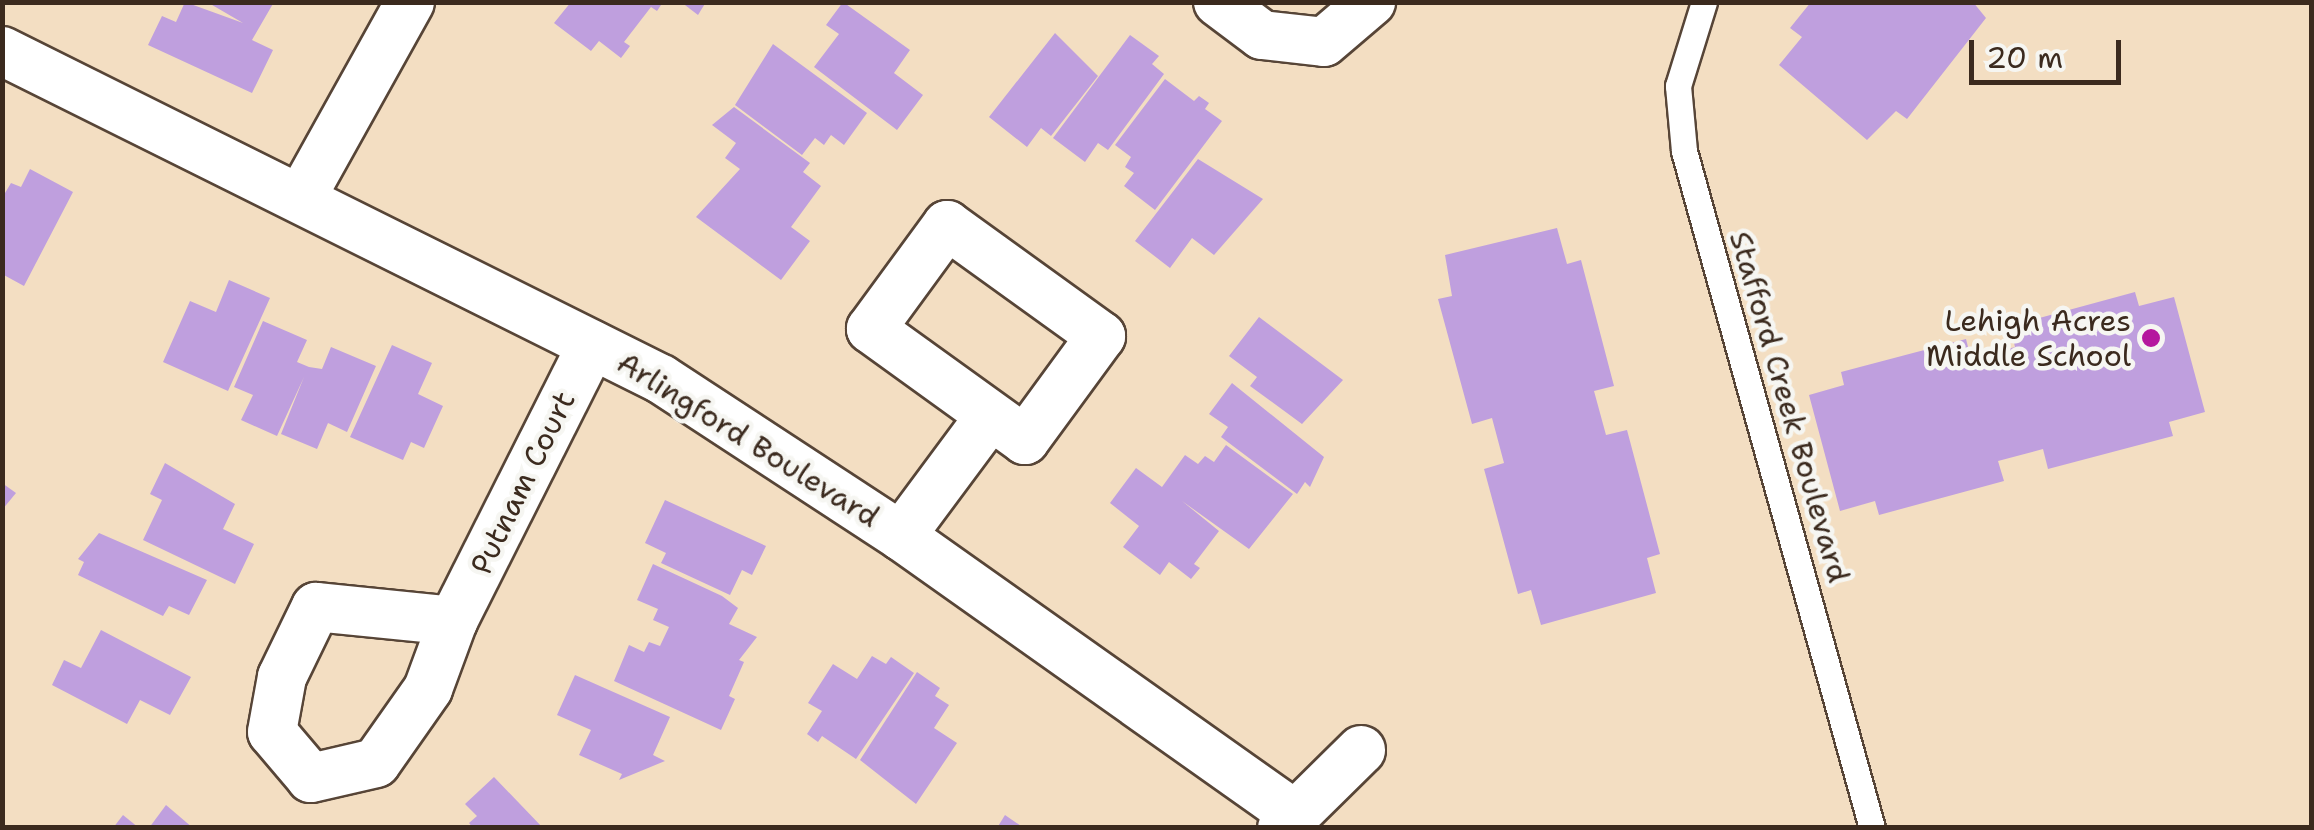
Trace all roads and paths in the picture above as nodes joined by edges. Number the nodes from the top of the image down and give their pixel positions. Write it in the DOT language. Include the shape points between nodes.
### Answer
graph roads {
  1 [pos="410,2"];
  2 [pos="1218,2"];
  3 [pos="1371,2"];
  4 [pos="1704,2"];
  5 [pos="2,51"];
  6 [pos="301,198"];
  7 [pos="592,345"];
  8 [pos="990,416"];
  9 [pos="902,536"];
  10 [pos="452,621"];
  11 [pos="1361,750"];
  12 [pos="1288,821"];
  13 [pos="1872,828"];
  1 -- 6 [label="street"];
  2 -- 3 [label="street" via="1262,34 1324,42"];
  4 -- 13 [label="lane, Stafford Creek Boulevard" via="1678,86 1684,151"];
  5 -- 6 [label="street, Arlingford Boulevard"];
  6 -- 7 [label="street, Arlingford Boulevard"];
  7 -- 9 [label="street, Arlingford Boulevard" via="662,379"];
  7 -- 10 [label="street, Putnam Court"];
  8 -- 8 [label="street" via="872,329 947,225 1101,336 1025,440"];
  8 -- 9 [label="street"];
  9 -- 12 [label="street, Arlingford Boulevard"];
  11 -- 12 [label="street"];
}
